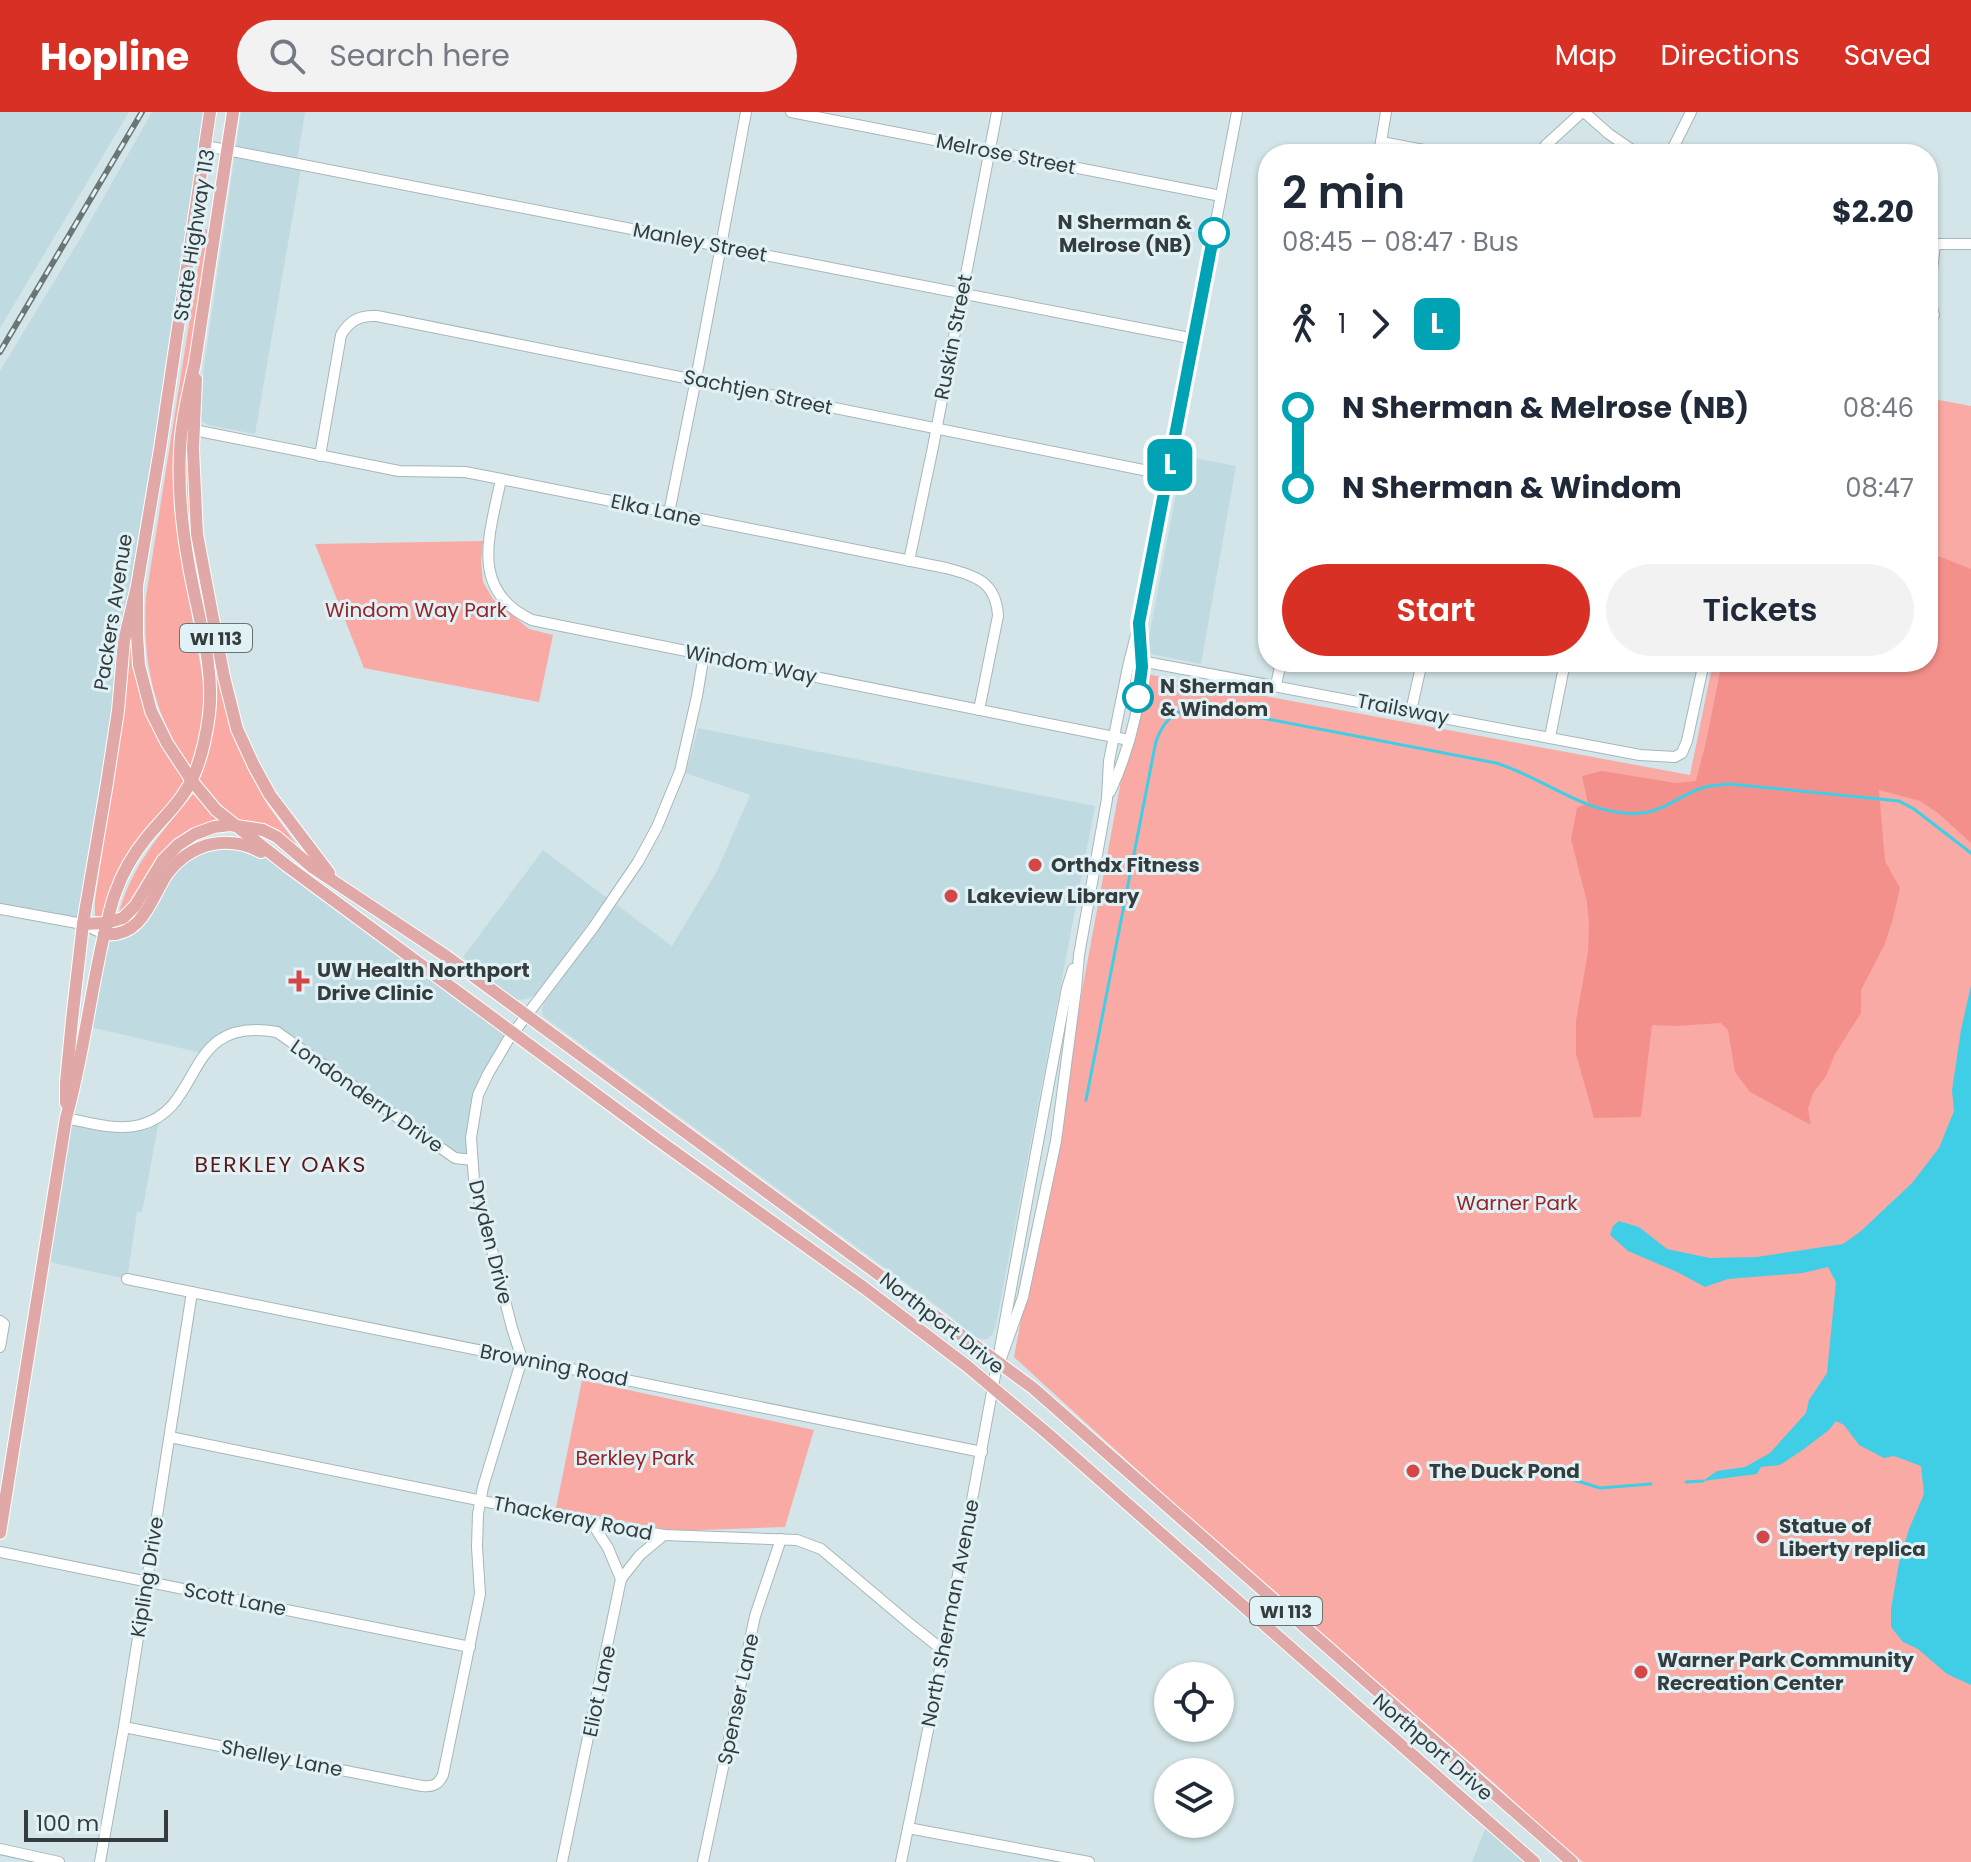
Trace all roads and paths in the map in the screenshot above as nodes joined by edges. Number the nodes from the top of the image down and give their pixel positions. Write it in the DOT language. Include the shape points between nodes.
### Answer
graph roads {
  1 [pos="210,112"];
  2 [pos="233,112"];
  3 [pos="746,112"];
  4 [pos="791,112"];
  5 [pos="997,112"];
  6 [pos="1237,112"];
  7 [pos="1386,112"];
  8 [pos="1583,112"];
  9 [pos="1691,112"];
  10 [pos="1381,142"];
  11 [pos="1392,144"];
  12 [pos="1547,144"];
  13 [pos="1624,144"];
  14 [pos="1675,144"];
  15 [pos="206,146"];
  16 [pos="228,150"];
  17 [pos="989,151"];
  18 [pos="1221,196"];
  19 [pos="1938,244"];
  20 [pos="1971,244"];
  21 [pos="721,246"];
  22 [pos="962,293"];
  23 [pos="1195,339"];
  24 [pos="195,364"];
  25 [pos="696,379"];
  26 [pos="936,428"];
  27 [pos="194,430"];
  28 [pos="320,456"];
  29 [pos="1168,475"];
  30 [pos="501,479"];
  31 [pos="669,513"];
  32 [pos="909,561"];
  33 [pos="137,586"];
  34 [pos="704,654"];
  35 [pos="1136,660"];
  36 [pos="1279,672"];
  37 [pos="1420,672"];
  38 [pos="1563,672"];
  39 [pos="1702,672"];
  40 [pos="1276,685"];
  41 [pos="979,710"];
  42 [pos="1411,711"];
  43 [pos="1113,737"];
  44 [pos="1550,737"];
  45 [pos="1129,740"];
  46 [pos="192,781"];
  47 [pos="1107,799"];
  48 [pos="236,826"];
  49 [pos="286,865"];
  50 [pos="335,882"];
  51 [pos="0,909"];
  52 [pos="83,924"];
  53 [pos="105,929"];
  54 [pos="1079,955"];
  55 [pos="528,1016"];
  56 [pos="514,1033"];
  57 [pos="66,1118"];
  58 [pos="472,1160"];
  59 [pos="729,1191"];
  60 [pos="772,1196"];
  61 [pos="127,1279"];
  62 [pos="192,1292"];
  63 [pos="2,1322"];
  64 [pos="0,1347"];
  65 [pos="522,1359"];
  66 [pos="999,1364"];
  67 [pos="994,1388"];
  68 [pos="170,1437"];
  69 [pos="982,1452"];
  70 [pos="481,1501"];
  71 [pos="592,1523"];
  72 [pos="0,1533"];
  73 [pos="664,1535"];
  74 [pos="781,1539"];
  75 [pos="0,1552"];
  76 [pos="621,1579"];
  77 [pos="147,1581"];
  78 [pos="470,1647"];
  79 [pos="944,1651"];
  80 [pos="124,1727"];
  81 [pos="908,1828"];
  82 [pos="0,1849"];
  83 [pos="1060,1859"];
  84 [pos="59,1862"];
  85 [pos="100,1862"];
  86 [pos="562,1862"];
  87 [pos="703,1862"];
  88 [pos="901,1862"];
  89 [pos="1089,1862"];
  90 [pos="1534,1862"];
  91 [pos="1572,1862"];
  1 -- 15 [label="main road, Packers Avenue / WI 113"];
  2 -- 16 [label="main road, State Highway 113 / WI 113"];
  3 -- 21 [label="street"];
  4 -- 17 [label="street, Melrose Street"];
  5 -- 17 [label="street, Ruskin Street"];
  6 -- 18 [label="street, North Sherman Avenue"];
  7 -- 10 [label="street"];
  8 -- 12 [label="street"];
  8 -- 13 [label="street"];
  9 -- 14 [label="street"];
  10 -- 11 [label="street"];
  15 -- 16 [label="street, Manley Street"];
  15 -- 33 [label="main road, Packers Avenue / WI 113"];
  16 -- 21 [label="street, Manley Street"];
  16 -- 24 [label="main road, State Highway 113 / WI 113"];
  17 -- 18 [label="street, Melrose Street"];
  17 -- 22 [label="street, Ruskin Street"];
  18 -- 23 [label="street, North Sherman Avenue"];
  19 -- 20 [label="street"];
  21 -- 22 [label="street, Manley Street"];
  21 -- 25 [label="street"];
  22 -- 23 [label="street, Manley Street"];
  22 -- 26 [label="street, Ruskin Street"];
  23 -- 29 [label="street, North Sherman Avenue"];
  24 -- 27 [label="main road, WI 113"];
  24 -- 46 [label="main road, Packers Avenue" via="180,449 180,493 210,699 206,737"];
  25 -- 26 [label="street, Sachtjen Street"];
  25 -- 28 [label="street, Sachtjen Street" via="365,316 341,335"];
  25 -- 31 [label="street"];
  26 -- 29 [label="street, Sachtjen Street"];
  26 -- 32 [label="street, Ruskin Street"];
  27 -- 28 [label="street, Elka Lane"];
  27 -- 50 [label="main road, WI 113" via="197,534 237,729 270,795"];
  28 -- 30 [label="street, Elka Lane" via="399,471 465,472"];
  29 -- 35 [label="street, North Sherman Avenue"];
  30 -- 31 [label="street, Elka Lane"];
  30 -- 34 [label="street, Windom Way" via="487,545 499,596 532,620"];
  31 -- 32 [label="street, Elka Lane"];
  32 -- 41 [label="street, Elka Lane" via="977,578 995,598 998,616"];
  33 -- 46 [label="main road, WI 113" via="139,665 151,711"];
  33 -- 52 [label="main road, Packers Avenue" via="124,641 118,711"];
  34 -- 41 [label="street, Windom Way"];
  34 -- 55 [label="street, Dryden Drive" via="680,771 657,827 593,928"];
  35 -- 40 [label="street, Trailsway"];
  35 -- 43 [label="street, North Sherman Avenue"];
  35 -- 45 [label="street, North Sherman Avenue" via="1140,685"];
  36 -- 40 [label="street"];
  37 -- 42 [label="street"];
  38 -- 44 [label="street"];
  39 -- 44 [label="street, Trailsway" via="1687,741 1676,756 1640,755"];
  40 -- 42 [label="street, Trailsway"];
  41 -- 43 [label="street, Windom Way"];
  42 -- 44 [label="street, Trailsway"];
  43 -- 45 [label="street, Windom Way"];
  43 -- 47 [label="street, North Sherman Avenue"];
  45 -- 47 [label="street, North Sherman Avenue"];
  46 -- 48 [label="main road, WI 113"];
  46 -- 53 [label="main road, Packers Avenue" via="125,870"];
  47 -- 54 [label="street, North Sherman Avenue"];
  48 -- 49 [label="main road, WI 113"];
  48 -- 50 [label="main road, Northport Drive" via="271,834"];
  48 -- 53 [label="main road" via="204,830 178,845 135,906"];
  49 -- 53 [label="main road" via="240,843 201,847 174,866 131,929 116,936"];
  49 -- 56 [label="main road, Northport Drive / WI 113"];
  50 -- 55 [label="main road, Northport Drive / WI 113"];
  51 -- 52 [label="street"];
  52 -- 53 [label="main road"];
  52 -- 57 [label="main road, Packers Avenue"];
  53 -- 57 [label="main road, Packers Avenue"];
  54 -- 66 [label="street, North Sherman Avenue" via="1067,988 1041,1120"];
  54 -- 66 [label="street, North Sherman Avenue" via="1044,1200 1021,1307"];
  55 -- 56 [label="street, Dryden Drive"];
  55 -- 60 [label="main road, Northport Drive / WI 113"];
  56 -- 58 [label="street, Dryden Drive" via="478,1095"];
  56 -- 59 [label="main road, Northport Drive / WI 113"];
  57 -- 58 [label="street, Londonderry Drive" via="127,1127 154,1120 174,1103 222,1037 261,1029 277,1032 455,1158"];
  57 -- 72 [label="main road, Packers Avenue"];
  58 -- 65 [label="street, Dryden Drive"];
  59 -- 60 [label="main road"];
  59 -- 67 [label="main road, Northport Drive / WI 113"];
  60 -- 66 [label="main road, Northport Drive / WI 113"];
  61 -- 62 [label="street, Browning Road"];
  62 -- 65 [label="street, Browning Road"];
  62 -- 68 [label="street, Kipling Drive"];
  63 -- 64 [label="street"];
  65 -- 69 [label="street, Browning Road"];
  65 -- 70 [label="street"];
  66 -- 67 [label="street, North Sherman Avenue"];
  66 -- 91 [label="main road, Northport Drive / WI 113" via="1033,1388"];
  67 -- 69 [label="street, North Sherman Avenue"];
  67 -- 90 [label="main road, Northport Drive / WI 113"];
  68 -- 70 [label="street, Thackeray Road"];
  68 -- 77 [label="street, Kipling Drive"];
  69 -- 79 [label="street, North Sherman Avenue"];
  70 -- 71 [label="street, Thackeray Road"];
  70 -- 78 [label="street" via="480,1594"];
  71 -- 73 [label="street, Thackeray Road"];
  71 -- 76 [label="street"];
  73 -- 74 [label="street, Thackeray Road"];
  73 -- 76 [label="street, Eliot Lane"];
  74 -- 79 [label="street, Thackeray Road" via="821,1549"];
  74 -- 87 [label="street, Spenser Lane" via="755,1616"];
  75 -- 77 [label="street, Scott Lane"];
  76 -- 86 [label="street, Eliot Lane"];
  77 -- 78 [label="street, Scott Lane"];
  77 -- 80 [label="street, Kipling Drive"];
  78 -- 80 [label="street, Shelley Lane" via="443,1775 431,1787"];
  79 -- 81 [label="street, North Sherman Avenue"];
  80 -- 85 [label="street, Kipling Drive"];
  81 -- 83 [label="street"];
  81 -- 88 [label="street, North Sherman Avenue"];
  82 -- 84 [label="street"];
  83 -- 89 [label="street"];
}
